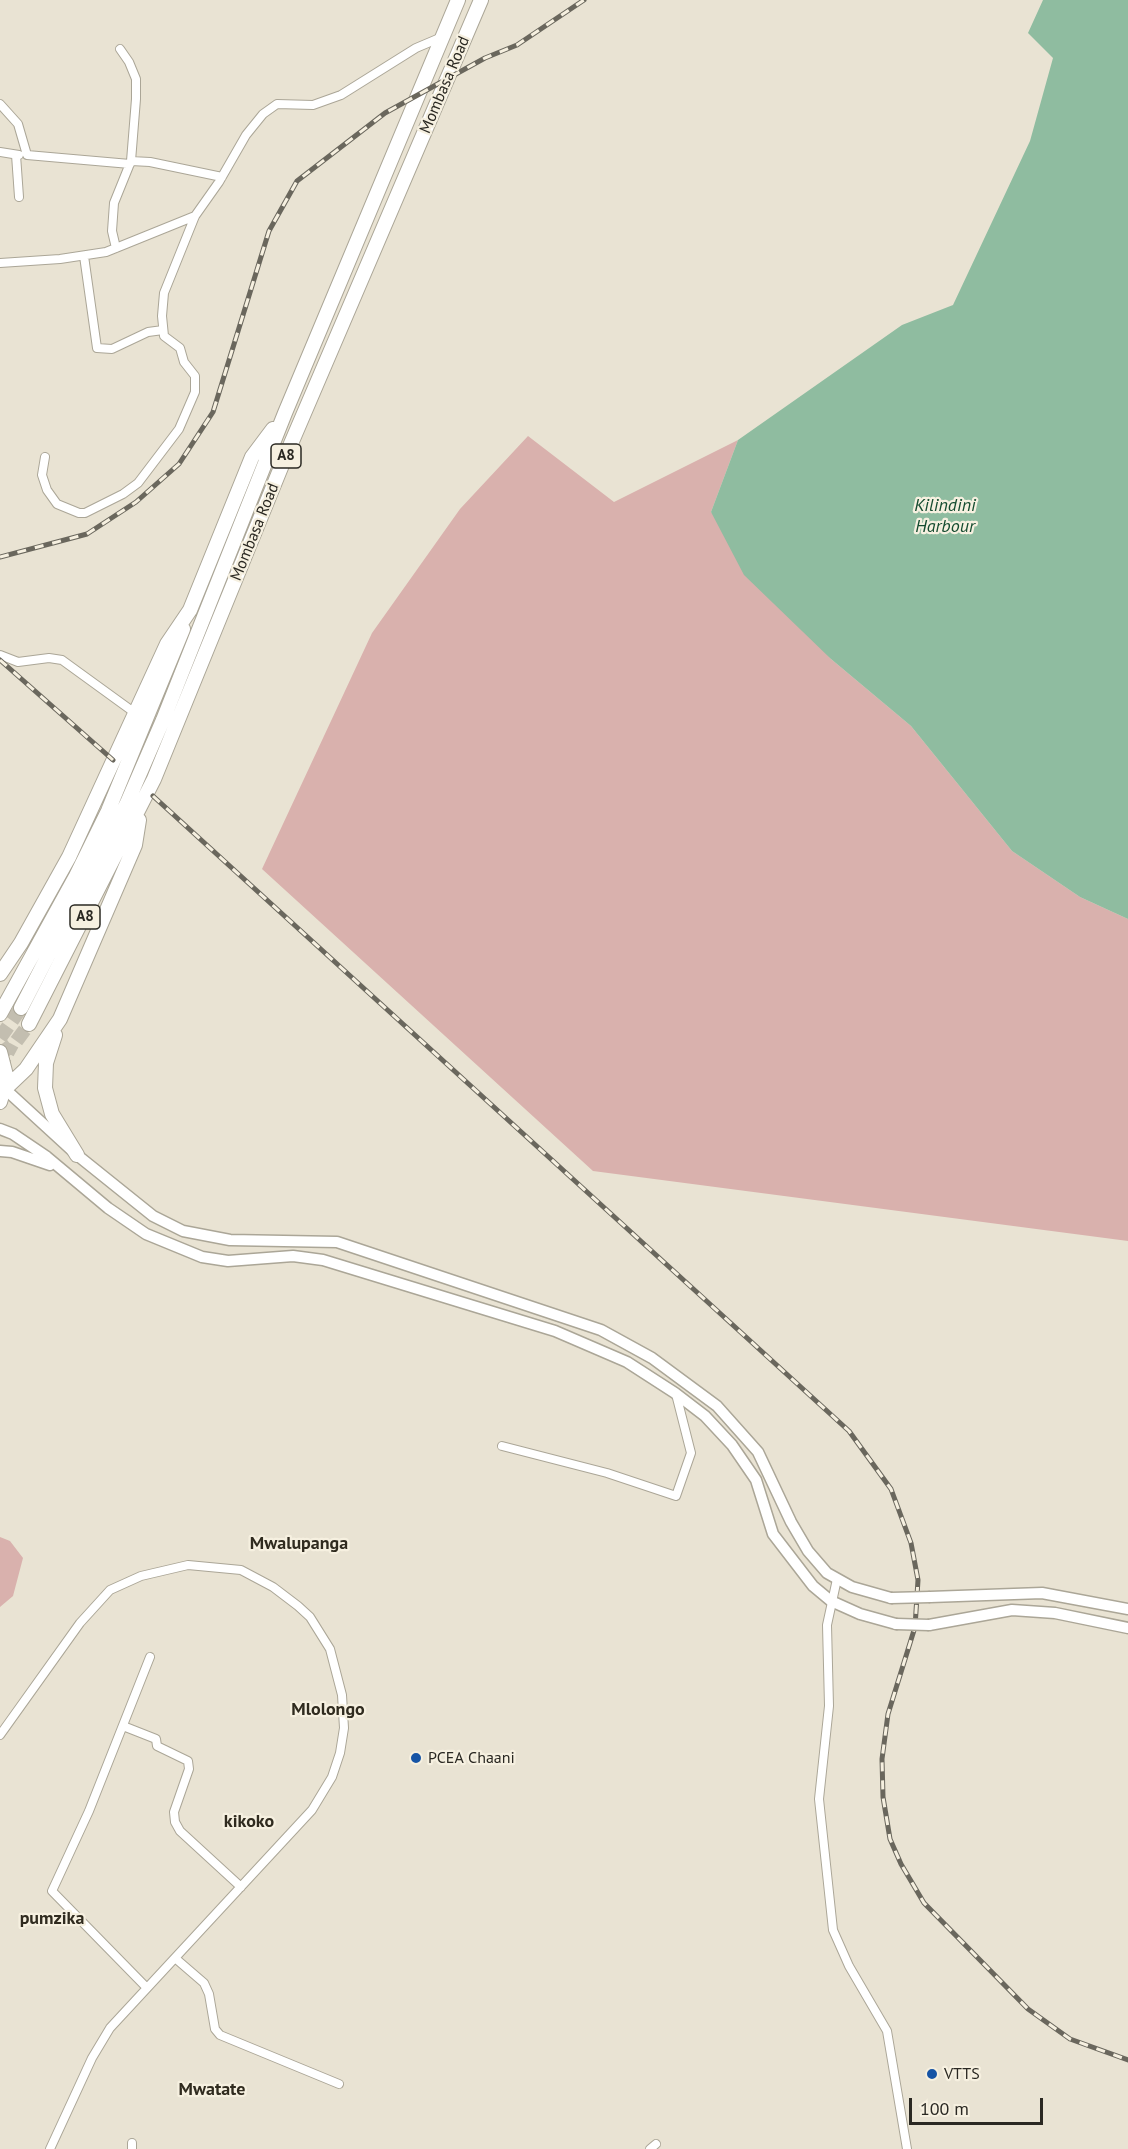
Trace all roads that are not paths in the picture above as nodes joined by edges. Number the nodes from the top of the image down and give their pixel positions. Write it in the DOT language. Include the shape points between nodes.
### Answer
graph roads {
  1 [pos="458,0"];
  2 [pos="481,0"];
  3 [pos="443,36"];
  4 [pos="120,49"];
  5 [pos="0,104"];
  6 [pos="0,152"];
  7 [pos="16,155"];
  8 [pos="27,155"];
  9 [pos="130,163"];
  10 [pos="222,177"];
  11 [pos="19,197"];
  12 [pos="195,216"];
  13 [pos="116,248"];
  14 [pos="84,256"];
  15 [pos="0,263"];
  16 [pos="163,330"];
  17 [pos="285,413"];
  18 [pos="45,457"];
  19 [pos="190,610"];
  20 [pos="0,656"];
  21 [pos="135,712"];
  22 [pos="141,810"];
  23 [pos="0,974"];
  24 [pos="21,1008"];
  25 [pos="0,1014"];
  26 [pos="60,1019"];
  27 [pos="29,1024"];
  28 [pos="0,1052"];
  29 [pos="5,1089"];
  30 [pos="0,1102"];
  31 [pos="0,1130"];
  32 [pos="0,1151"];
  33 [pos="77,1155"];
  34 [pos="59,1168"];
  35 [pos="675,1393"];
  36 [pos="502,1446"];
  37 [pos="837,1579"];
  38 [pos="831,1601"];
  39 [pos="1128,1609"];
  40 [pos="1128,1628"];
  41 [pos="150,1656"];
  42 [pos="123,1726"];
  43 [pos="0,1735"];
  44 [pos="241,1887"];
  45 [pos="175,1958"];
  46 [pos="147,1987"];
  47 [pos="339,2084"];
  48 [pos="50,2149"];
  49 [pos="907,2149"];
  1 -- 3 [label="highway, Mombasa Road / A8"];
  2 -- 22 [label="highway, Mombasa Road / A8" via="284,460"];
  3 -- 10 [label="street" via="416,48 341,95 313,105 280,103 271,108 250,128"];
  3 -- 17 [label="highway, Mombasa Road / A8"];
  4 -- 9 [label="street" via="136,80"];
  5 -- 8 [label="street" via="18,124"];
  6 -- 7 [label="street"];
  7 -- 8 [label="street"];
  7 -- 11 [label="street"];
  8 -- 9 [label="street"];
  9 -- 10 [label="street" via="150,162"];
  9 -- 13 [label="street" via="114,203 112,231"];
  10 -- 12 [label="street"];
  12 -- 13 [label="street"];
  12 -- 16 [label="street" via="164,293"];
  13 -- 14 [label="street"];
  14 -- 15 [label="street"];
  14 -- 16 [label="street" via="98,348 112,349 148,332"];
  16 -- 18 [label="street" via="166,339 180,348 184,362 195,376 195,392 179,429 138,483 123,494 79,513 57,504 47,490 42,475"];
  17 -- 19 [label="highway" via="252,457"];
  17 -- 24 [label="highway, Mombasa Road / A8" via="164,720 127,803"];
  19 -- 21 [label="highway" via="167,644"];
  19 -- 25 [label="highway" via="108,810"];
  20 -- 21 [label="street" via="18,662 62,660"];
  21 -- 23 [label="highway" via="69,857"];
  22 -- 26 [label="highway" via="135,845"];
  22 -- 27 [label="highway, Mombasa Road / A8"];
  26 -- 29 [label="highway" via="26,1069"];
  26 -- 33 [label="highway" via="46,1063 45,1088 52,1114"];
  28 -- 29 [label="highway" via="6,1069"];
  29 -- 30 [label="highway"];
  29 -- 33 [label="main road"];
  31 -- 34 [label="main road" via="13,1134"];
  32 -- 34 [label="main road"];
  33 -- 37 [label="main road" via="153,1216 183,1231 230,1240 337,1242 601,1330 652,1358 717,1406 758,1452 808,1551"];
  34 -- 35 [label="main road" via="146,1234 202,1257 228,1261 293,1256 323,1260 595,1346"];
  35 -- 36 [label="street" via="691,1453 677,1496 562,1460"];
  35 -- 38 [label="main road" via="705,1416 732,1445 756,1480 773,1534 813,1586"];
  37 -- 38 [label="street"];
  37 -- 39 [label="main road, bridge" via="891,1598 1042,1593"];
  38 -- 40 [label="main road, bridge" via="896,1624 929,1625 1012,1610 1055,1613"];
  38 -- 49 [label="street" via="827,1624 829,1706 819,1799 833,1930 886,2031"];
  41 -- 42 [label="street"];
  42 -- 44 [label="street" via="156,1739 157,1746 188,1761 189,1769 174,1812 176,1822 180,1831"];
  42 -- 46 [label="street" via="52,1892"];
  43 -- 44 [label="street" via="80,1623 121,1583 188,1565 241,1570 273,1587 310,1617 330,1649 342,1695 343,1741 332,1778 312,1810"];
  44 -- 45 [label="street"];
  45 -- 46 [label="street"];
  45 -- 47 [label="street" via="204,1983 215,2029 220,2035"];
  46 -- 48 [label="street" via="99,2043"];
}
